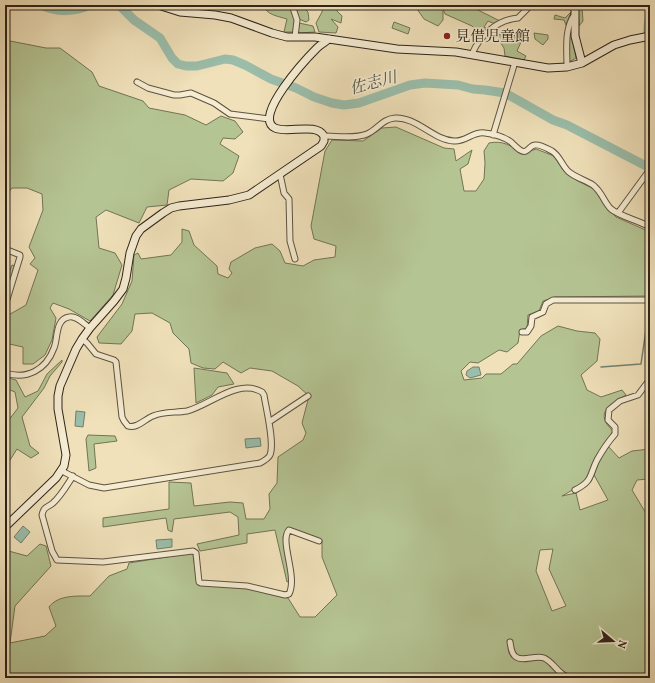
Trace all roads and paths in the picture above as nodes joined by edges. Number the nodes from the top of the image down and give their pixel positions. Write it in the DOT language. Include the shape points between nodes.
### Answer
graph roads {
  1 [pos="158,5"];
  2 [pos="292,5"];
  3 [pos="531,5"];
  4 [pos="575,5"];
  5 [pos="576,14"];
  6 [pos="295,37"];
  7 [pos="647,37"];
  8 [pos="329,39"];
  9 [pos="472,54"];
  10 [pos="515,62"];
  11 [pos="582,63"];
  12 [pos="567,67"];
  13 [pos="137,82"];
  14 [pos="269,120"];
  15 [pos="494,135"];
  16 [pos="324,136"];
  17 [pos="648,172"];
  18 [pos="280,174"];
  19 [pos="618,213"];
  20 [pos="650,227"];
  21 [pos="5,249"];
  22 [pos="295,259"];
  23 [pos="650,300"];
  24 [pos="5,306"];
  25 [pos="90,328"];
  26 [pos="522,332"];
  27 [pos="82,339"];
  28 [pos="5,373"];
  29 [pos="650,384"];
  30 [pos="308,396"];
  31 [pos="269,422"];
  32 [pos="62,471"];
  33 [pos="73,476"];
  34 [pos="575,490"];
  35 [pos="5,527"];
  36 [pos="319,541"];
  37 [pos="510,642"];
  38 [pos="572,678"];
  39 [pos="601,678"];
  40 [pos="606,678"];
  1 -- 6 [label="street" via="180,12 222,16 272,33"];
  2 -- 6 [label="street" via="297,20"];
  3 -- 9 [label="street" via="518,18 509,19 490,29 475,46"];
  4 -- 5 [label="street"];
  5 -- 11 [label="street" via="575,36"];
  5 -- 12 [label="street" via="567,32"];
  6 -- 8 [label="street"];
  7 -- 11 [label="street" via="614,45"];
  8 -- 9 [label="street" via="397,49"];
  8 -- 14 [label="street" via="318,47 289,80 274,104"];
  9 -- 10 [label="street"];
  10 -- 12 [label="street" via="548,68"];
  10 -- 15 [label="street"];
  11 -- 12 [label="street"];
  13 -- 14 [label="street" via="148,88 174,95 191,93 214,103 230,114"];
  14 -- 16 [label="street" via="275,128 313,129"];
  15 -- 16 [label="street" via="478,132 454,142 396,118 382,122 373,131 361,136"];
  15 -- 19 [label="street" via="512,143 520,151 524,152 536,144 551,150 557,154 571,174 592,184 611,209"];
  16 -- 18 [label="street" via="321,146"];
  17 -- 19 [label="street"];
  18 -- 22 [label="street" via="284,192 289,199 290,241"];
  18 -- 25 [label="street" via="256,191 241,197 171,208 142,229 132,243 123,289"];
  19 -- 20 [label="street"];
  21 -- 24 [label="street" via="18,253 20,257"];
  23 -- 26 [label="street" via="553,300 546,304 543,312 532,317 527,332"];
  25 -- 27 [label="street"];
  25 -- 28 [label="street" via="75,318 67,317 61,322 55,348 40,368 31,374 21,376"];
  27 -- 31 [label="street" via="96,354 116,362 122,417 128,426 168,412 198,408 226,392 252,388 262,392"];
  27 -- 32 [label="street" via="60,386 58,396 66,455"];
  29 -- 34 [label="street" via="647,383 638,395 620,401 610,410 608,420 615,427 615,434 597,461 591,477 585,485"];
  30 -- 31 [label="street"];
  31 -- 33 [label="street" via="270,455 260,463 104,488 89,485"];
  32 -- 33 [label="street"];
  32 -- 35 [label="street"];
  33 -- 36 [label="street" via="42,515 57,560 103,562 194,551 201,584 247,586 285,595 289,594 292,588 286,533 289,530"];
  37 -- 38 [label="street" via="516,657 544,658 564,675"];
  39 -- 40 [label="street"];
}
